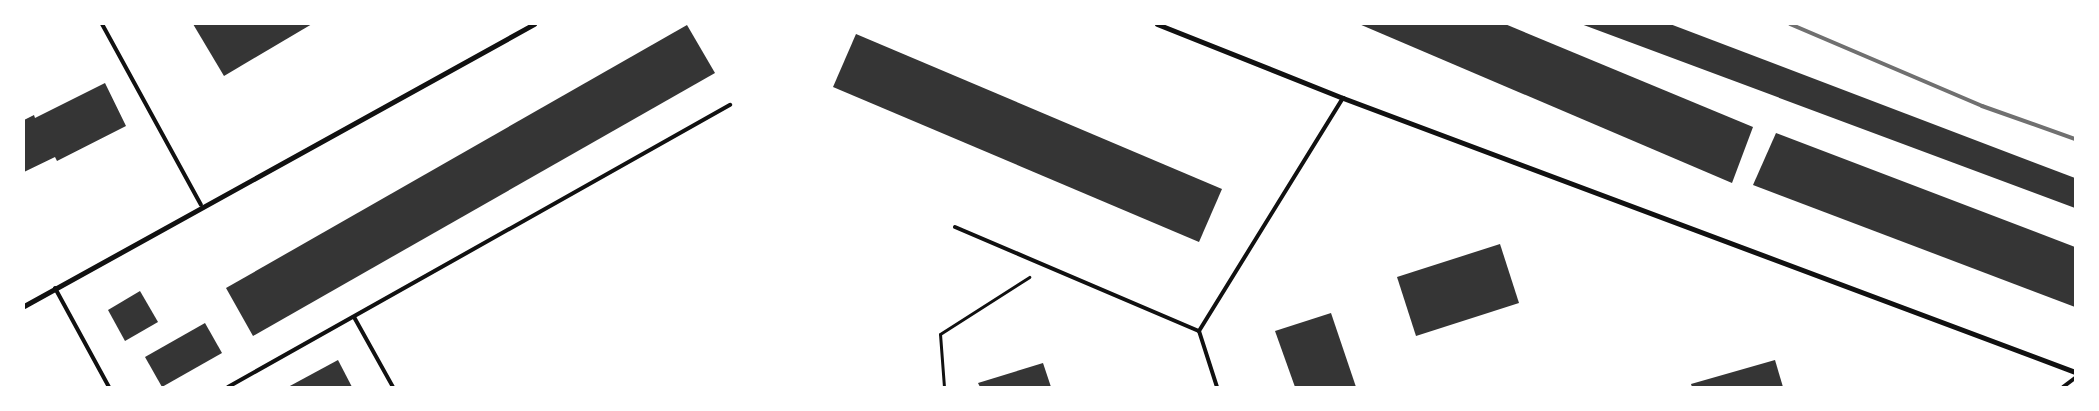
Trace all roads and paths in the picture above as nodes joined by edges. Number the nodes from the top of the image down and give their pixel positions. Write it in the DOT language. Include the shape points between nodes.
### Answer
graph roads {
  1 [pos="102,24"];
  2 [pos="534,24"];
  3 [pos="1157,24"];
  4 [pos="1343,98"];
  5 [pos="730,105"];
  6 [pos="201,205"];
  7 [pos="955,227"];
  8 [pos="1048,265"];
  9 [pos="56,288"];
  10 [pos="24,306"];
  11 [pos="354,317"];
  12 [pos="1200,331"];
  13 [pos="2075,372"];
  14 [pos="2075,378"];
  15 [pos="109,387"];
  16 [pos="228,387"];
  17 [pos="393,387"];
  18 [pos="944,387"];
  19 [pos="1218,387"];
  20 [pos="2064,387"];
  1 -- 6 [label="lane"];
  2 -- 6 [label="street"];
  3 -- 4 [label="street"];
  4 -- 12 [label="lane"];
  4 -- 13 [label="street"];
  5 -- 11 [label="lane"];
  6 -- 9 [label="street"];
  7 -- 8 [label="lane"];
  8 -- 12 [label="lane"];
  8 -- 18 [label="path" via="940,334"];
  9 -- 10 [label="street"];
  9 -- 15 [label="lane"];
  11 -- 16 [label="lane"];
  11 -- 17 [label="lane"];
  12 -- 19 [label="lane"];
  14 -- 20 [label="lane"];
}
